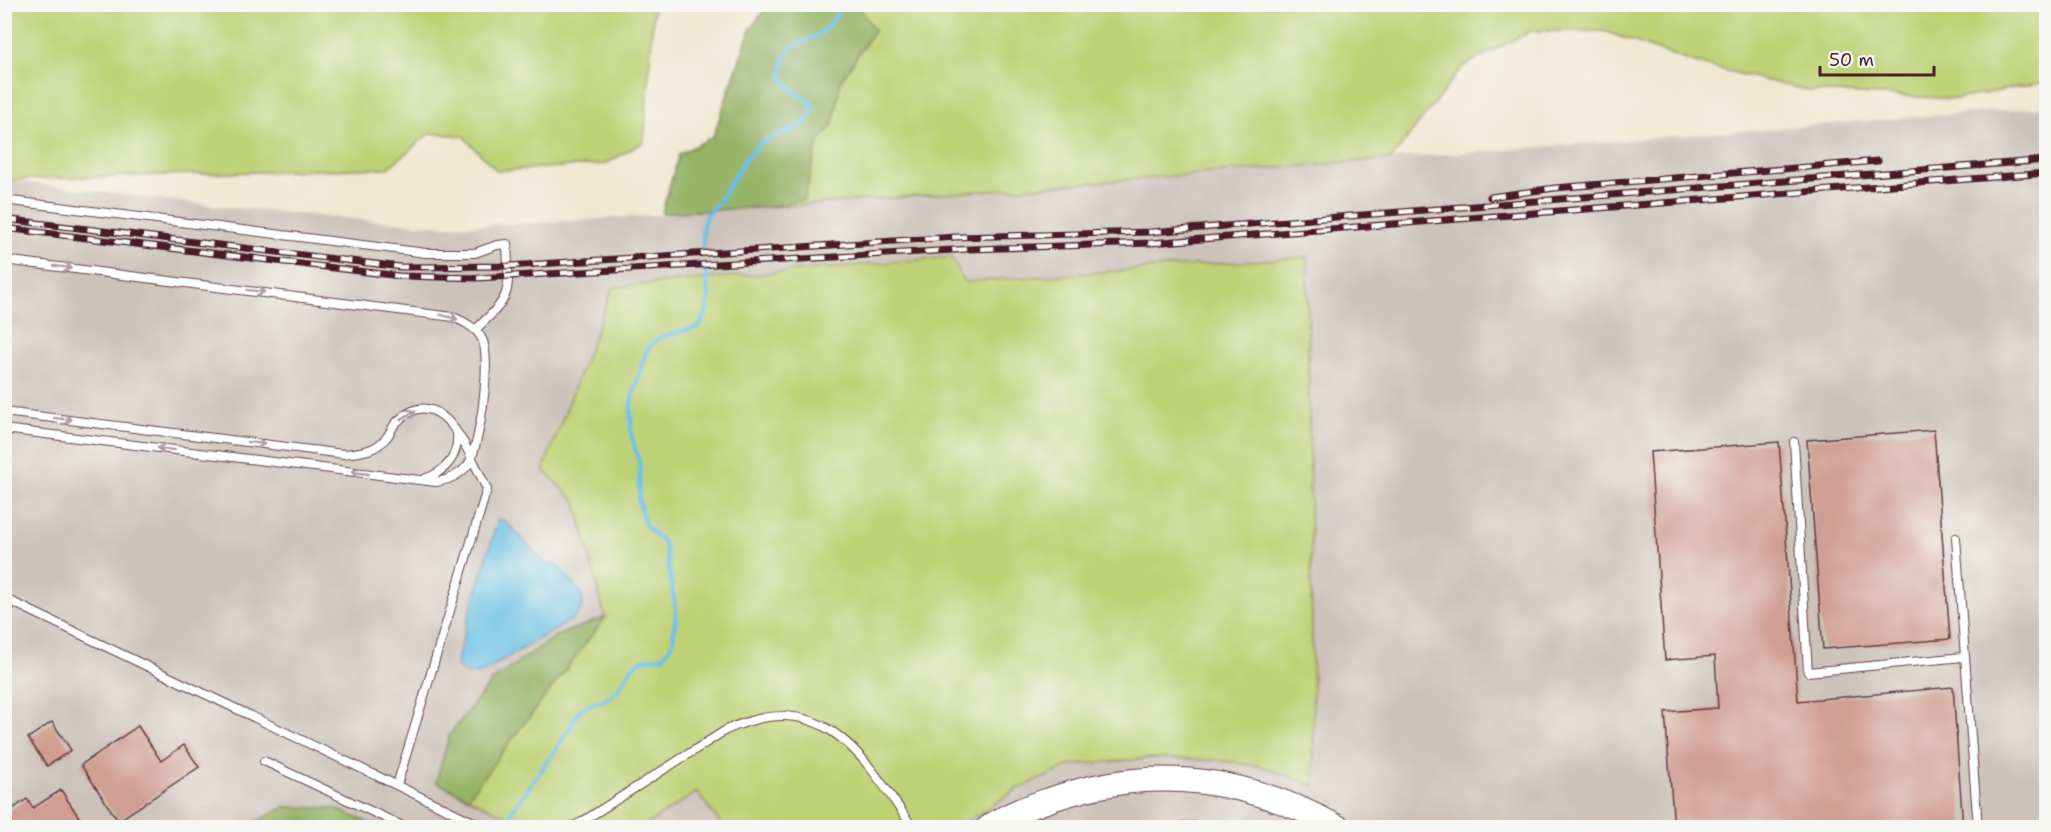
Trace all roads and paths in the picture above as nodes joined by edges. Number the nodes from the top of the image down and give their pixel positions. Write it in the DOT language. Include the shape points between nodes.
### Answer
graph roads {
  1 [pos="4,200"];
  2 [pos="4,260"];
  3 [pos="475,330"];
  4 [pos="4,412"];
  5 [pos="453,425"];
  6 [pos="4,429"];
  7 [pos="1794,442"];
  8 [pos="471,459"];
  9 [pos="418,481"];
  10 [pos="1956,538"];
  11 [pos="4,598"];
  12 [pos="1963,657"];
  13 [pos="264,761"];
  14 [pos="397,785"];
  15 [pos="407,828"];
  16 [pos="486,828"];
  17 [pos="568,828"];
  18 [pos="913,828"];
  19 [pos="988,828"];
  20 [pos="1339,828"];
  21 [pos="1978,828"];
  1 -- 3 [label="lane" via="426,254 475,253 507,244 507,297"];
  2 -- 3 [label="lane, one-way" via="433,313 453,317"];
  3 -- 8 [label="lane" via="488,359"];
  4 -- 5 [label="lane, one-way" via="344,454 376,448 394,425 418,409 445,416"];
  5 -- 8 [label="lane"];
  5 -- 9 [label="lane" via="457,435 453,457 436,475"];
  9 -- 6 [label="lane, one-way"];
  7 -- 12 [label="lane" via="1808,672"];
  8 -- 9 [label="lane" via="457,475 446,480"];
  8 -- 14 [label="lane" via="487,489"];
  10 -- 12 [label="lane"];
  11 -- 14 [label="lane"];
  12 -- 21 [label="lane"];
  13 -- 15 [label="lane"];
  14 -- 16 [label="lane"];
  17 -- 18 [label="lane" via="726,730 749,719 786,715 804,717 840,735 866,760"];
  19 -- 20 [label="street" via="1015,812 1088,788 1177,779 1261,792"];
}
